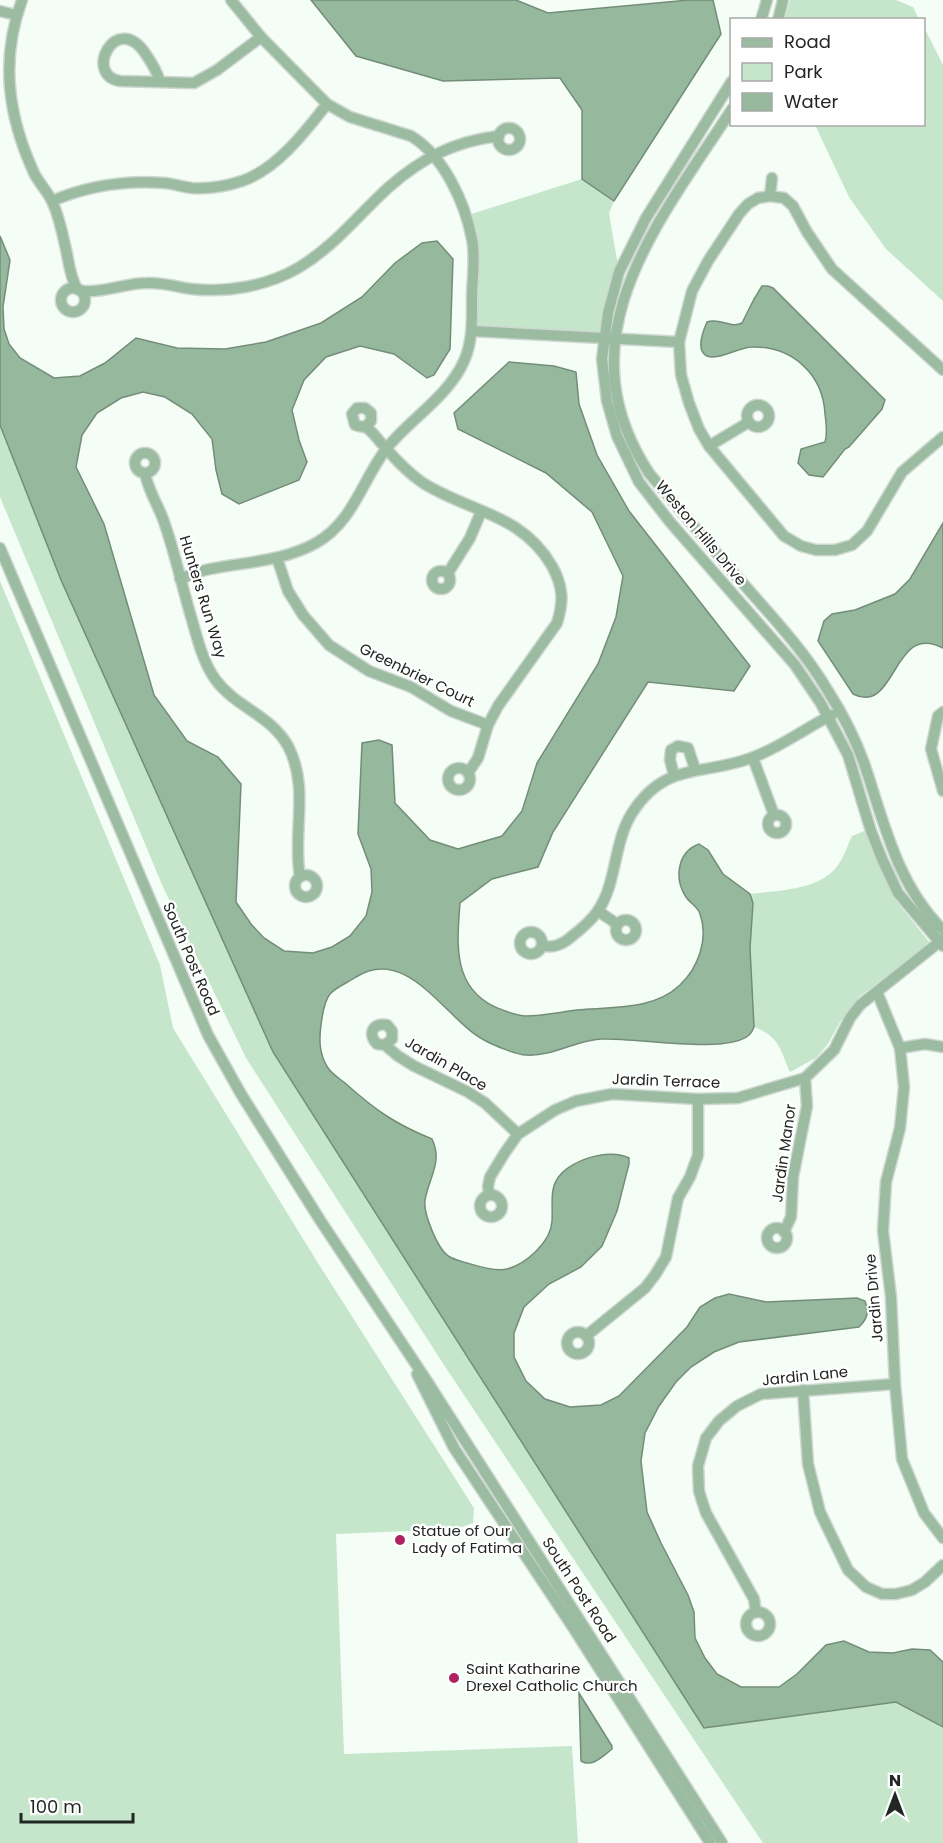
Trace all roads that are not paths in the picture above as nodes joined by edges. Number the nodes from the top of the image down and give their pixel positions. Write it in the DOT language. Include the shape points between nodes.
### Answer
graph roads {
  1 [pos="22,0"];
  2 [pos="231,0"];
  3 [pos="767,0"];
  4 [pos="783,0"];
  5 [pos="0,11"];
  6 [pos="16,15"];
  7 [pos="762,18"];
  8 [pos="778,18"];
  9 [pos="261,37"];
  10 [pos="160,82"];
  11 [pos="730,84"];
  12 [pos="327,104"];
  13 [pos="730,112"];
  14 [pos="499,136"];
  15 [pos="434,156"];
  16 [pos="772,178"];
  17 [pos="770,196"];
  18 [pos="52,201"];
  19 [pos="472,331"];
  20 [pos="610,338"];
  21 [pos="679,342"];
  22 [pos="943,370"];
  23 [pos="749,422"];
  24 [pos="366,426"];
  25 [pos="943,437"];
  26 [pos="710,446"];
  27 [pos="386,450"];
  28 [pos="145,473"];
  29 [pos="481,512"];
  30 [pos="0,548"];
  31 [pos="277,558"];
  32 [pos="448,573"];
  33 [pos="180,579"];
  34 [pos="841,711"];
  35 [pos="943,712"];
  36 [pos="828,718"];
  37 [pos="488,725"];
  38 [pos="753,758"];
  39 [pos="695,769"];
  40 [pos="468,773"];
  41 [pos="674,775"];
  42 [pos="943,791"];
  43 [pos="774,815"];
  44 [pos="300,877"];
  45 [pos="598,911"];
  46 [pos="617,924"];
  47 [pos="943,930"];
  48 [pos="942,943"];
  49 [pos="542,945"];
  50 [pos="877,992"];
  51 [pos="385,1045"];
  52 [pos="943,1047"];
  53 [pos="900,1048"];
  54 [pos="805,1078"];
  55 [pos="698,1099"];
  56 [pos="518,1134"];
  57 [pos="489,1195"];
  58 [pos="784,1232"];
  59 [pos="586,1336"];
  60 [pos="408,1355"];
  61 [pos="896,1384"];
  62 [pos="803,1390"];
  63 [pos="943,1538"];
  64 [pos="531,1543"];
  65 [pos="520,1550"];
  66 [pos="943,1565"];
  67 [pos="756,1612"];
  68 [pos="710,1843"];
  69 [pos="722,1843"];
  1 -- 6 [label="street"];
  2 -- 9 [label="street"];
  3 -- 7 [label="street"];
  4 -- 8 [label="street"];
  5 -- 6 [label="street"];
  6 -- 18 [label="street" via="7,57 10,99 35,176"];
  9 -- 10 [label="street" via="194,83"];
  9 -- 12 [label="street"];
  10 -- 10 [label="street" via="114,81 104,66 106,51 119,40 134,41 155,67"];
  11 -- 20 [label="street, Weston Hills Drive" via="646,218 620,272 608,313"];
  12 -- 15 [label="street" via="350,117 411,136"];
  12 -- 18 [label="street" via="291,147 244,180 193,188 165,183 98,186"];
  13 -- 20 [label="street, Weston Hills Drive" via="651,234"];
  14 -- 15 [label="street" via="473,139"];
  15 -- 18 [label="street" via="389,188 331,246 296,270 259,284 225,290 147,283 93,291 77,289"];
  15 -- 19 [label="street" via="456,189 473,240"];
  16 -- 17 [label="street"];
  17 -- 21 [label="street" via="748,204 708,261 692,291"];
  17 -- 22 [label="street" via="784,198 793,206 832,269"];
  19 -- 20 [label="street"];
  19 -- 27 [label="street" via="465,360 451,384"];
  20 -- 21 [label="street"];
  20 -- 34 [label="street, Weston Hills Drive" via="618,399 628,433 650,473 790,639"];
  20 -- 36 [label="street, Weston Hills Drive" via="602,358 607,401 617,436 639,482 795,665"];
  21 -- 26 [label="street" via="683,384 699,429"];
  23 -- 26 [label="street"];
  24 -- 27 [label="street"];
  25 -- 26 [label="street" via="902,472 867,531 852,545 835,550 801,546 784,536"];
  27 -- 29 [label="street" via="404,470"];
  27 -- 31 [label="street" via="347,516 335,529 316,543"];
  28 -- 33 [label="street, Hunters Run Way"];
  29 -- 32 [label="street"];
  29 -- 37 [label="street" via="522,530 538,546 559,580 563,595 557,623"];
  30 -- 60 [label="street, South Post Road" via="208,1035 241,1094"];
  31 -- 33 [label="street"];
  31 -- 37 [label="street, Greenbrier Court" via="288,591 329,645 369,671"];
  33 -- 44 [label="street, Hunters Run Way" via="201,652 214,678 228,694 276,728 289,747 301,791 297,861"];
  34 -- 36 [label="street"];
  34 -- 47 [label="street, Weston Hills Drive" via="901,870 915,896"];
  35 -- 42 [label="street" via="938,716 931,749"];
  36 -- 38 [label="street"];
  36 -- 48 [label="street, Weston Hills Drive" via="848,755 871,831 898,893"];
  37 -- 40 [label="street" via="478,758"];
  38 -- 39 [label="street"];
  38 -- 43 [label="street"];
  39 -- 41 [label="street"];
  39 -- 41 [label="street" via="688,748 678,746 670,755"];
  41 -- 45 [label="street" via="648,793 632,813 620,837 608,890"];
  45 -- 46 [label="street"];
  45 -- 49 [label="street" via="565,942 548,948"];
  48 -- 50 [label="street, Jardin Terrace"];
  50 -- 53 [label="street, Jardin Drive"];
  50 -- 54 [label="street, Jardin Terrace" via="860,1005 834,1050"];
  51 -- 56 [label="street, Jardin Place" via="414,1066 485,1103"];
  52 -- 53 [label="street" via="926,1044"];
  53 -- 61 [label="street, Jardin Drive" via="904,1087 900,1128 886,1182 883,1231"];
  54 -- 55 [label="street, Jardin Terrace" via="738,1098"];
  54 -- 58 [label="street, Jardin Manor" via="807,1106 793,1178 791,1217"];
  55 -- 56 [label="street, Jardin Terrace" via="598,1095 555,1110"];
  55 -- 59 [label="street" via="698,1155 678,1198 666,1257 645,1288"];
  56 -- 57 [label="street, Jardin Terrace" via="490,1178"];
  60 -- 64 [label="street, South Post Road"];
  60 -- 65 [label="street, South Post Road" via="454,1448"];
  61 -- 62 [label="street, Jardin Lane"];
  61 -- 63 [label="street, Jardin Drive" via="902,1459 924,1513"];
  62 -- 66 [label="street" via="810,1475 820,1512 848,1570 866,1587 882,1594 896,1594 925,1582"];
  62 -- 67 [label="street, Jardin Lane" via="761,1394 737,1406 706,1438 698,1466 699,1491 706,1513 754,1599"];
  64 -- 65 [label="street"];
  64 -- 69 [label="street, South Post Road"];
  65 -- 68 [label="street, South Post Road"];
}
